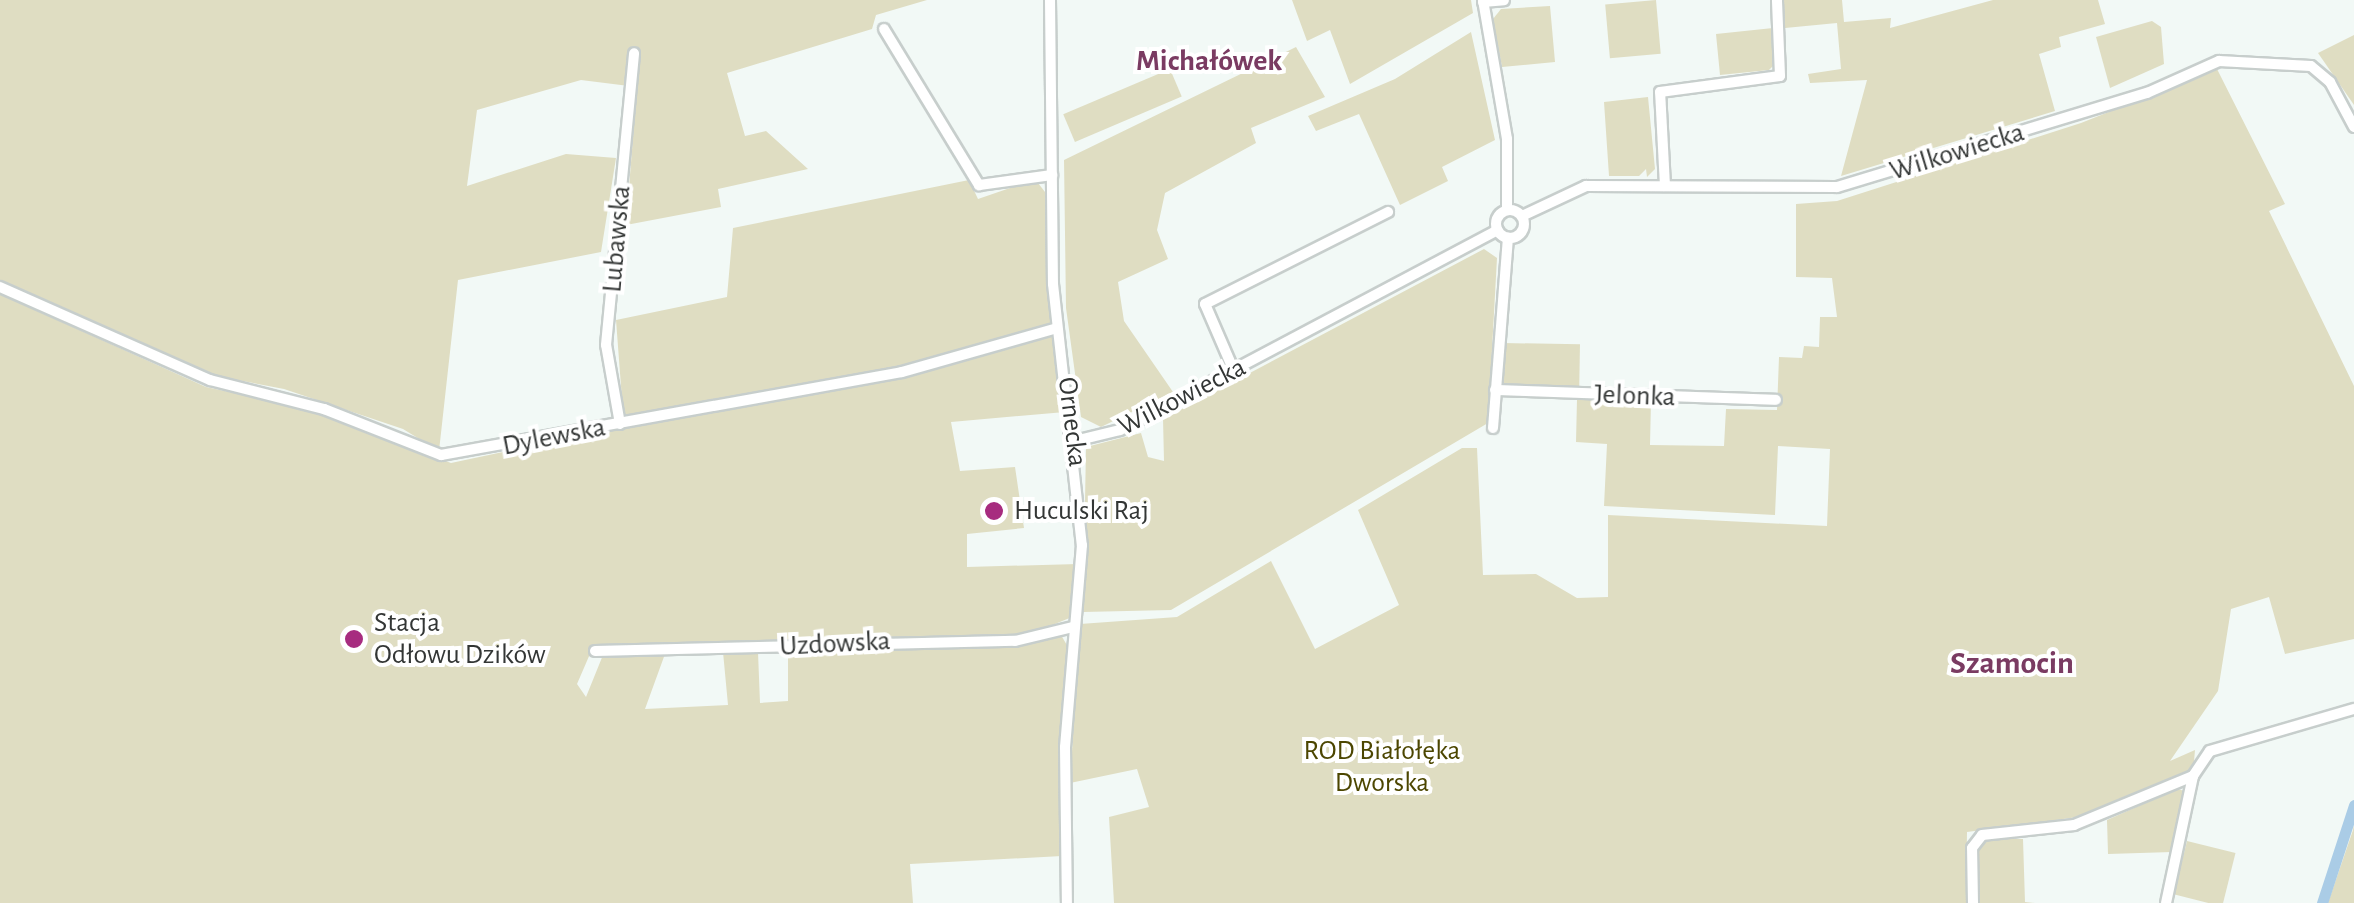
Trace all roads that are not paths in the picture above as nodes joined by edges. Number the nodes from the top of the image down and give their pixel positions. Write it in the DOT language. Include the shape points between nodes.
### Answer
graph roads {
  1 [pos="1050,0"];
  2 [pos="1504,0"];
  3 [pos="1777,0"];
  4 [pos="1483,1"];
  5 [pos="884,30"];
  6 [pos="634,53"];
  7 [pos="2354,127"];
  8 [pos="1052,175"];
  9 [pos="1665,186"];
  10 [pos="1507,210"];
  11 [pos="1388,212"];
  12 [pos="1522,216"];
  13 [pos="1497,230"];
  14 [pos="1508,238"];
  15 [pos="0,287"];
  16 [pos="1056,328"];
  17 [pos="1234,371"];
  18 [pos="1495,390"];
  19 [pos="1776,400"];
  20 [pos="620,424"];
  21 [pos="1493,428"];
  22 [pos="1075,440"];
  23 [pos="1073,627"];
  24 [pos="595,651"];
  25 [pos="2354,708"];
  26 [pos="2194,776"];
  27 [pos="1067,903"];
  28 [pos="1973,903"];
  29 [pos="2166,903"];
  1 -- 8 [label="street, Ornecka"];
  2 -- 4 [label="street"];
  3 -- 9 [label="street" via="1780,76 1660,92"];
  4 -- 10 [label="street" via="1506,139"];
  5 -- 8 [label="street" via="980,185"];
  6 -- 20 [label="street, Lubawska" via="606,345"];
  7 -- 9 [label="street, Wilkowiecka" via="2330,82 2311,66 2219,60 2147,92 1837,187"];
  8 -- 16 [label="street, Ornecka"];
  9 -- 12 [label="street, Wilkowiecka" via="1576,188"];
  10 -- 12 [label="street"];
  10 -- 13 [label="street"];
  11 -- 17 [label="street" via="1205,304"];
  12 -- 14 [label="street" via="1523,231"];
  13 -- 14 [label="street"];
  13 -- 17 [label="street, Wilkowiecka"];
  14 -- 18 [label="street"];
  15 -- 20 [label="street, Dylewska" via="210,380 287,397 441,455"];
  16 -- 20 [label="street, Dylewska" via="902,372"];
  16 -- 22 [label="street, Ornecka"];
  17 -- 22 [label="street, Wilkowiecka" via="1120,430"];
  18 -- 19 [label="street, Jelonka"];
  18 -- 21 [label="street"];
  22 -- 23 [label="street, Ornecka" via="1082,573"];
  23 -- 24 [label="street, Uzdowska" via="1015,641 868,638"];
  23 -- 27 [label="street, Ornecka"];
  25 -- 26 [label="street" via="2226,742"];
  26 -- 28 [label="street" via="2074,826 1982,835 1972,848"];
  26 -- 29 [label="street"];
}
